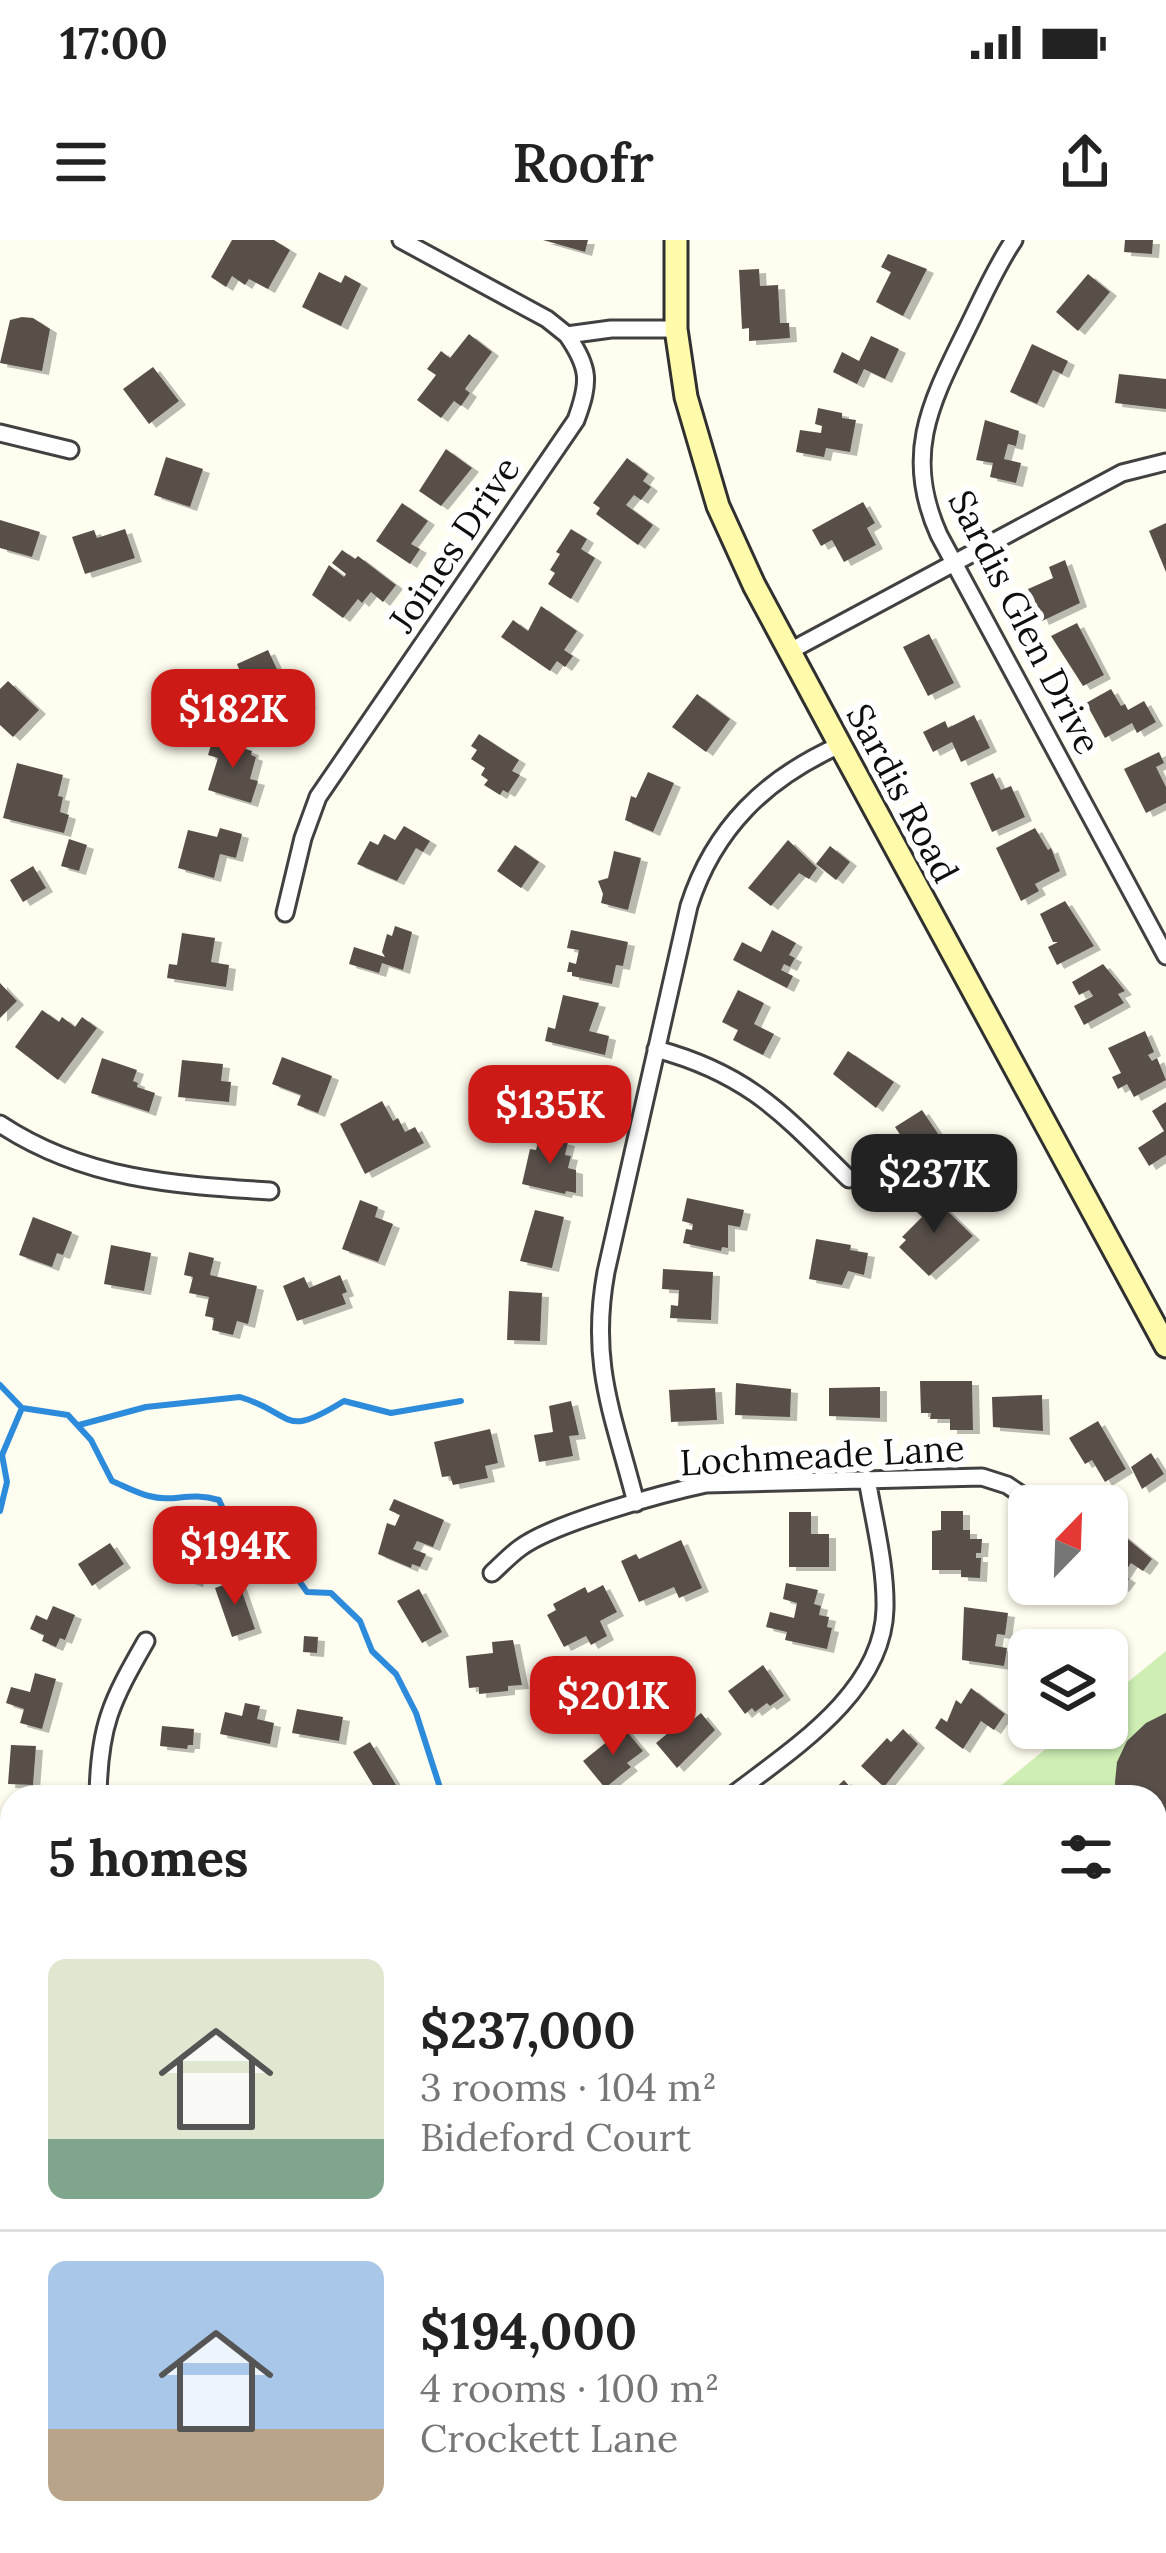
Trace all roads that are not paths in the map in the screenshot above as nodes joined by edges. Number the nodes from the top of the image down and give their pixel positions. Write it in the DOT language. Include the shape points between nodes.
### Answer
graph roads {
  1 [pos="401,240"];
  2 [pos="676,240"];
  3 [pos="1014,240"];
  4 [pos="676,329"];
  5 [pos="567,335"];
  6 [pos="0,433"];
  7 [pos="70,450"];
  8 [pos="1166,462"];
  9 [pos="954,562"];
  10 [pos="790,651"];
  11 [pos="840,745"];
  12 [pos="285,913"];
  13 [pos="1166,956"];
  14 [pos="656,1049"];
  15 [pos="0,1124"];
  16 [pos="849,1179"];
  17 [pos="270,1191"];
  18 [pos="1166,1346"];
  19 [pos="867,1479"];
  20 [pos="1008,1486"];
  21 [pos="636,1503"];
  22 [pos="492,1573"];
  23 [pos="146,1641"];
  24 [pos="98,1785"];
  25 [pos="745,1785"];
  1 -- 5 [label="street"];
  2 -- 4 [label="main road, Sardis Road"];
  3 -- 9 [label="street, Sardis Glen Drive" via="934,395 923,436 925,495"];
  4 -- 5 [label="street"];
  4 -- 10 [label="main road, Sardis Road" via="707,478"];
  5 -- 12 [label="street, Joines Drive" via="585,360 576,420 318,797"];
  6 -- 7 [label="street"];
  8 -- 9 [label="street" via="1122,472"];
  9 -- 10 [label="street"];
  9 -- 13 [label="street, Sardis Glen Drive"];
  10 -- 11 [label="main road, Sardis Road"];
  11 -- 14 [label="street" via="758,794 707,859"];
  11 -- 18 [label="main road, Sardis Road"];
  14 -- 16 [label="street" via="743,1082"];
  14 -- 21 [label="street" via="599,1319 609,1418"];
  15 -- 17 [label="street" via="97,1171"];
  19 -- 20 [label="street, Lochmeade Lane" via="982,1477"];
  19 -- 21 [label="street, Lochmeade Lane" via="706,1484"];
  19 -- 25 [label="street" via="886,1607 878,1648 845,1702"];
  21 -- 22 [label="street, Lochmeade Lane" via="522,1546"];
  23 -- 24 [label="street" via="111,1702"];
}
